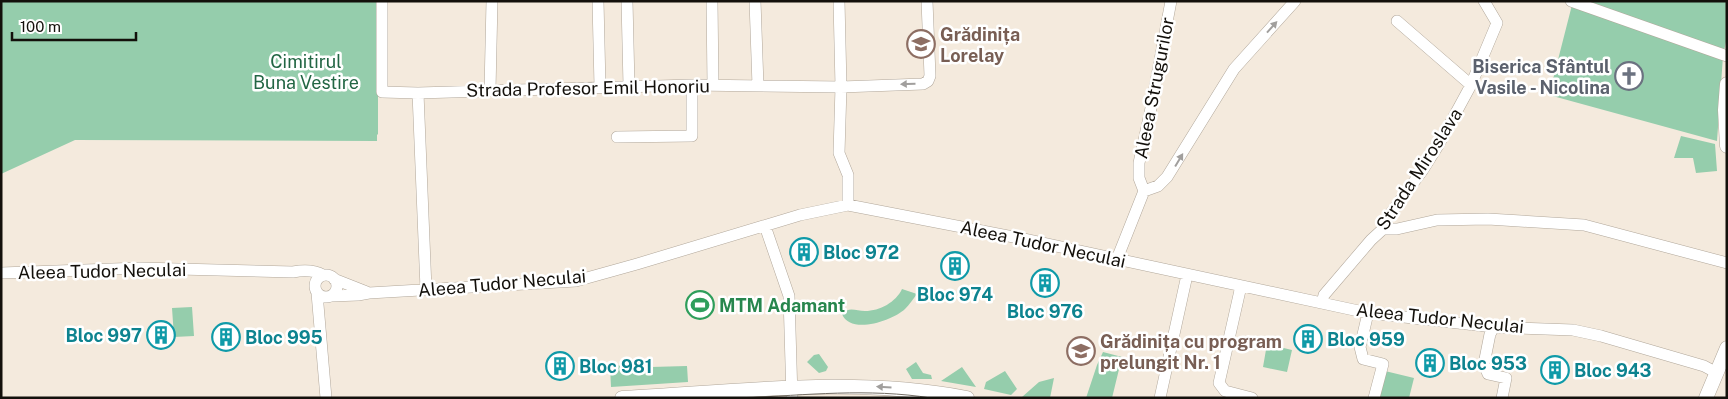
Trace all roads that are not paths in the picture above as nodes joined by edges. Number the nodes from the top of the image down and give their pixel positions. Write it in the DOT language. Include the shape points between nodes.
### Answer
graph roads {
  1 [pos="382,1"];
  2 [pos="492,1"];
  3 [pos="598,1"];
  4 [pos="627,1"];
  5 [pos="712,1"];
  6 [pos="756,1"];
  7 [pos="839,1"];
  8 [pos="927,1"];
  9 [pos="1171,1"];
  10 [pos="1295,1"];
  11 [pos="1484,1"];
  12 [pos="1571,1"];
  13 [pos="1397,21"];
  14 [pos="1727,56"];
  15 [pos="1727,84"];
  16 [pos="692,85"];
  17 [pos="713,85"];
  18 [pos="1471,85"];
  19 [pos="629,86"];
  20 [pos="758,86"];
  21 [pos="600,87"];
  22 [pos="840,87"];
  23 [pos="490,90"];
  24 [pos="418,92"];
  25 [pos="617,137"];
  26 [pos="1727,146"];
  27 [pos="1144,191"];
  28 [pos="848,205"];
  29 [pos="765,226"];
  30 [pos="1383,229"];
  31 [pos="1117,259"];
  32 [pos="1727,263"];
  33 [pos="293,272"];
  34 [pos="1,273"];
  35 [pos="323,275"];
  36 [pos="1188,275"];
  37 [pos="334,279"];
  38 [pos="1241,286"];
  39 [pos="426,289"];
  40 [pos="322,293"];
  41 [pos="369,293"];
  42 [pos="1322,303"];
  43 [pos="1368,313"];
  44 [pos="1494,326"];
  45 [pos="1727,348"];
  46 [pos="1716,373"];
  47 [pos="792,393"];
  48 [pos="771,394"];
  49 [pos="326,398"];
  50 [pos="622,398"];
  51 [pos="967,398"];
  52 [pos="1160,398"];
  53 [pos="1252,398"];
  54 [pos="1374,398"];
  55 [pos="1502,398"];
  56 [pos="1706,398"];
  1 -- 24 [label="street, Strada Profesor Emil Honoriu" via="382,92"];
  2 -- 23 [label="street"];
  3 -- 21 [label="street"];
  4 -- 19 [label="street"];
  5 -- 17 [label="street"];
  6 -- 20 [label="street"];
  7 -- 22 [label="street"];
  8 -- 22 [label="street, Strada Profesor Emil Honoriu, one-way" via="930,76 926,83"];
  9 -- 27 [label="street, Aleea Strugurilor" via="1139,163 1139,178"];
  27 -- 10 [label="street, one-way" via="1158,186 1167,177 1234,69"];
  11 -- 18 [label="street, Strada Miroslava" via="1497,23"];
  12 -- 14 [label="street"];
  13 -- 18 [label="street"];
  15 -- 26 [label="main road"];
  16 -- 17 [label="street, Strada Profesor Emil Honoriu"];
  16 -- 19 [label="street, Strada Profesor Emil Honoriu"];
  16 -- 25 [label="street" via="692,136"];
  17 -- 20 [label="street, Strada Profesor Emil Honoriu"];
  18 -- 30 [label="street, Strada Miroslava" via="1439,144"];
  19 -- 21 [label="street, Strada Profesor Emil Honoriu"];
  20 -- 22 [label="street, Strada Profesor Emil Honoriu"];
  21 -- 23 [label="street, Strada Profesor Emil Honoriu"];
  22 -- 28 [label="street" via="839,153 848,176"];
  23 -- 24 [label="street, Strada Profesor Emil Honoriu"];
  24 -- 39 [label="street"];
  27 -- 31 [label="street"];
  28 -- 29 [label="street, Aleea Tudor Neculai"];
  28 -- 31 [label="street, Aleea Tudor Neculai"];
  29 -- 39 [label="street, Aleea Tudor Neculai" via="576,281"];
  29 -- 47 [label="street" via="789,296"];
  30 -- 32 [label="street" via="1437,220 1488,219 1584,225"];
  30 -- 42 [label="street, Strada Miroslava" via="1324,295"];
  31 -- 36 [label="street, Aleea Tudor Neculai"];
  33 -- 34 [label="street, Aleea Tudor Neculai" via="140,268"];
  33 -- 35 [label="street, Aleea Tudor Neculai" via="314,271"];
  33 -- 40 [label="street"];
  35 -- 37 [label="street, Aleea Tudor Neculai"];
  35 -- 40 [label="street" via="315,281"];
  36 -- 38 [label="street, Aleea Tudor Neculai"];
  36 -- 52 [label="street"];
  37 -- 40 [label="street" via="337,288"];
  37 -- 41 [label="street, Aleea Tudor Neculai"];
  38 -- 42 [label="street, Aleea Tudor Neculai"];
  38 -- 53 [label="street" via="1219,384 1224,392"];
  39 -- 41 [label="street, Aleea Tudor Neculai"];
  40 -- 41 [label="street, Aleea Tudor Neculai"];
  40 -- 49 [label="street" via="318,314"];
  42 -- 43 [label="street, Aleea Tudor Neculai"];
  43 -- 44 [label="street, Aleea Tudor Neculai"];
  43 -- 54 [label="street" via="1360,347 1363,358 1383,364"];
  44 -- 46 [label="street, Aleea Tudor Neculai" via="1573,330 1704,366"];
  44 -- 55 [label="street" via="1484,364 1488,374 1506,378"];
  45 -- 46 [label="main road"];
  46 -- 56 [label="main road"];
  47 -- 48 [label="main road"];
  51 -- 47 [label="main road, one-way" via="879,387 837,387"];
  48 -- 50 [label="main road"];
}
